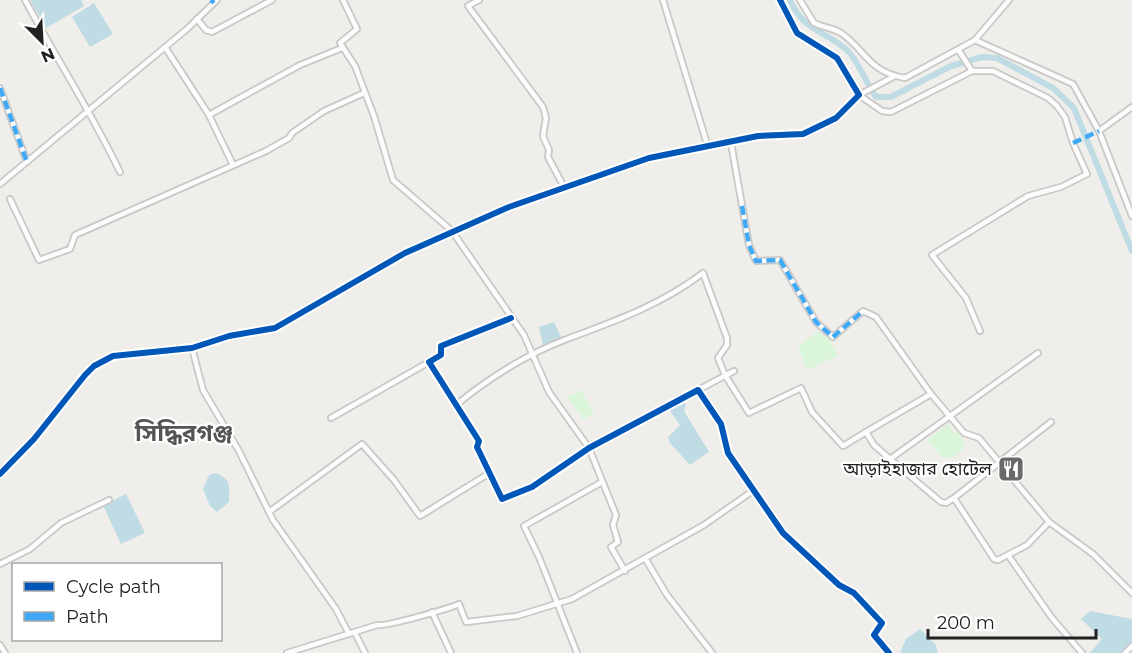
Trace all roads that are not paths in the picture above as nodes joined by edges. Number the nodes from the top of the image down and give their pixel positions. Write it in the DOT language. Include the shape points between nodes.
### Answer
graph roads {
  1 [pos="26,0"];
  2 [pos="272,0"];
  3 [pos="343,0"];
  4 [pos="466,0"];
  5 [pos="479,0"];
  6 [pos="663,0"];
  7 [pos="780,0"];
  8 [pos="800,0"];
  9 [pos="1009,0"];
  10 [pos="214,1"];
  11 [pos="468,6"];
  12 [pos="197,19"];
  13 [pos="975,40"];
  14 [pos="165,47"];
  15 [pos="342,48"];
  16 [pos="960,52"];
  17 [pos="971,70"];
  18 [pos="892,77"];
  19 [pos="0,88"];
  20 [pos="364,93"];
  21 [pos="861,94"];
  22 [pos="1132,107"];
  23 [pos="87,111"];
  24 [pos="209,115"];
  25 [pos="1099,131"];
  26 [pos="731,143"];
  27 [pos="708,147"];
  28 [pos="27,162"];
  29 [pos="233,165"];
  30 [pos="120,172"];
  31 [pos="0,184"];
  32 [pos="564,187"];
  33 [pos="10,199"];
  34 [pos="1132,216"];
  35 [pos="452,231"];
  36 [pos="511,318"];
  37 [pos="980,332"];
  38 [pos="192,348"];
  39 [pos="1038,353"];
  40 [pos="531,355"];
  41 [pos="429,362"];
  42 [pos="734,371"];
  43 [pos="725,375"];
  44 [pos="698,390"];
  45 [pos="931,394"];
  46 [pos="456,405"];
  47 [pos="951,416"];
  48 [pos="331,418"];
  49 [pos="1052,422"];
  50 [pos="866,432"];
  51 [pos="590,448"];
  52 [pos="890,459"];
  53 [pos="999,464"];
  54 [pos="0,474"];
  55 [pos="488,474"];
  56 [pos="602,482"];
  57 [pos="754,490"];
  58 [pos="954,498"];
  59 [pos="109,500"];
  60 [pos="269,512"];
  61 [pos="1050,522"];
  62 [pos="1008,555"];
  63 [pos="645,558"];
  64 [pos="0,564"];
  65 [pos="625,571"];
  66 [pos="1132,592"];
  67 [pos="556,603"];
  68 [pos="432,612"];
  69 [pos="355,633"];
  70 [pos="349,634"];
  71 [pos="0,645"];
  72 [pos="1132,646"];
  73 [pos="6,653"];
  74 [pos="287,653"];
  75 [pos="365,653"];
  76 [pos="451,653"];
  77 [pos="577,653"];
  78 [pos="712,653"];
  79 [pos="889,653"];
  80 [pos="1085,653"];
  81 [pos="1125,653"];
  1 -- 23 [label="street"];
  2 -- 12 [label="street" via="212,32"];
  3 -- 15 [label="street" via="357,29 340,42"];
  4 -- 11 [label="street"];
  5 -- 11 [label="street"];
  6 -- 27 [label="street"];
  7 -- 21 [label="street" via="797,33 837,58"];
  8 -- 18 [label="street" via="814,23 839,31 867,61"];
  9 -- 13 [label="street"];
  10 -- 12 [label="street"];
  11 -- 32 [label="street" via="543,107 548,157"];
  12 -- 14 [label="street"];
  13 -- 16 [label="street"];
  13 -- 25 [label="street" via="1073,84"];
  14 -- 23 [label="street"];
  14 -- 24 [label="street"];
  15 -- 20 [label="street" via="355,66"];
  15 -- 24 [label="street" via="290,70"];
  16 -- 17 [label="street"];
  16 -- 18 [label="street" via="905,78"];
  17 -- 21 [label="street" via="891,112 882,111"];
  17 -- 37 [label="street" via="993,71 1057,106 1087,174 1014,203 932,255 966,298"];
  18 -- 21 [label="street"];
  19 -- 28 [label="street"];
  20 -- 29 [label="street" via="324,111 290,138"];
  20 -- 35 [label="street" via="393,180"];
  21 -- 26 [label="street" via="836,117 803,134 759,136"];
  22 -- 25 [label="street"];
  23 -- 28 [label="street"];
  23 -- 30 [label="street"];
  24 -- 29 [label="street"];
  25 -- 34 [label="street"];
  26 -- 27 [label="street"];
  26 -- 45 [label="street" via="749,245 756,261 780,260 816,322 833,337 863,311 876,317"];
  27 -- 32 [label="street" via="649,158"];
  28 -- 31 [label="street"];
  29 -- 33 [label="street" via="75,235 70,249 39,260"];
  32 -- 35 [label="street"];
  35 -- 36 [label="street"];
  35 -- 38 [label="street" via="360,276 282,325"];
  36 -- 40 [label="street" via="524,335"];
  36 -- 41 [label="street" via="441,346 441,355"];
  38 -- 54 [label="street" via="129,353 94,366 34,440"];
  38 -- 60 [label="street" via="203,390"];
  39 -- 47 [label="street"];
  40 -- 43 [label="street" via="642,311 675,295 703,273 727,338 718,358"];
  40 -- 46 [label="street" via="480,385"];
  40 -- 51 [label="street" via="549,392"];
  41 -- 46 [label="street"];
  41 -- 48 [label="street"];
  42 -- 43 [label="street"];
  43 -- 44 [label="street"];
  43 -- 50 [label="street" via="749,413 801,388 812,412 843,446"];
  44 -- 51 [label="street"];
  44 -- 57 [label="street" via="721,424 728,453"];
  45 -- 47 [label="street"];
  45 -- 50 [label="street"];
  46 -- 55 [label="street" via="479,441 477,447"];
  47 -- 52 [label="street"];
  47 -- 53 [label="street" via="964,433 979,438"];
  49 -- 53 [label="street"];
  50 -- 52 [label="street"];
  51 -- 55 [label="street" via="532,487 502,500"];
  51 -- 56 [label="street"];
  52 -- 58 [label="street" via="941,502"];
  53 -- 58 [label="street"];
  53 -- 61 [label="street"];
  55 -- 60 [label="street" via="420,516 362,444"];
  56 -- 65 [label="street" via="616,515 613,525 618,542 611,547"];
  56 -- 67 [label="street" via="524,526"];
  57 -- 63 [label="street" via="704,525"];
  57 -- 79 [label="street" via="783,533 839,585 854,593 882,623 874,634"];
  58 -- 62 [label="street" via="994,559"];
  59 -- 64 [label="street" via="61,523 38,543"];
  60 -- 70 [label="street"];
  61 -- 62 [label="street" via="1027,545"];
  61 -- 66 [label="street" via="1093,554"];
  62 -- 80 [label="street" via="1052,618"];
  63 -- 65 [label="street"];
  63 -- 78 [label="street" via="667,595"];
  65 -- 67 [label="street"];
  67 -- 68 [label="street" via="518,616 466,622 459,604"];
  67 -- 77 [label="street"];
  68 -- 69 [label="street"];
  68 -- 76 [label="street"];
  69 -- 70 [label="street"];
  69 -- 75 [label="street"];
  70 -- 74 [label="street"];
  71 -- 73 [label="street"];
  72 -- 81 [label="street"];
}
